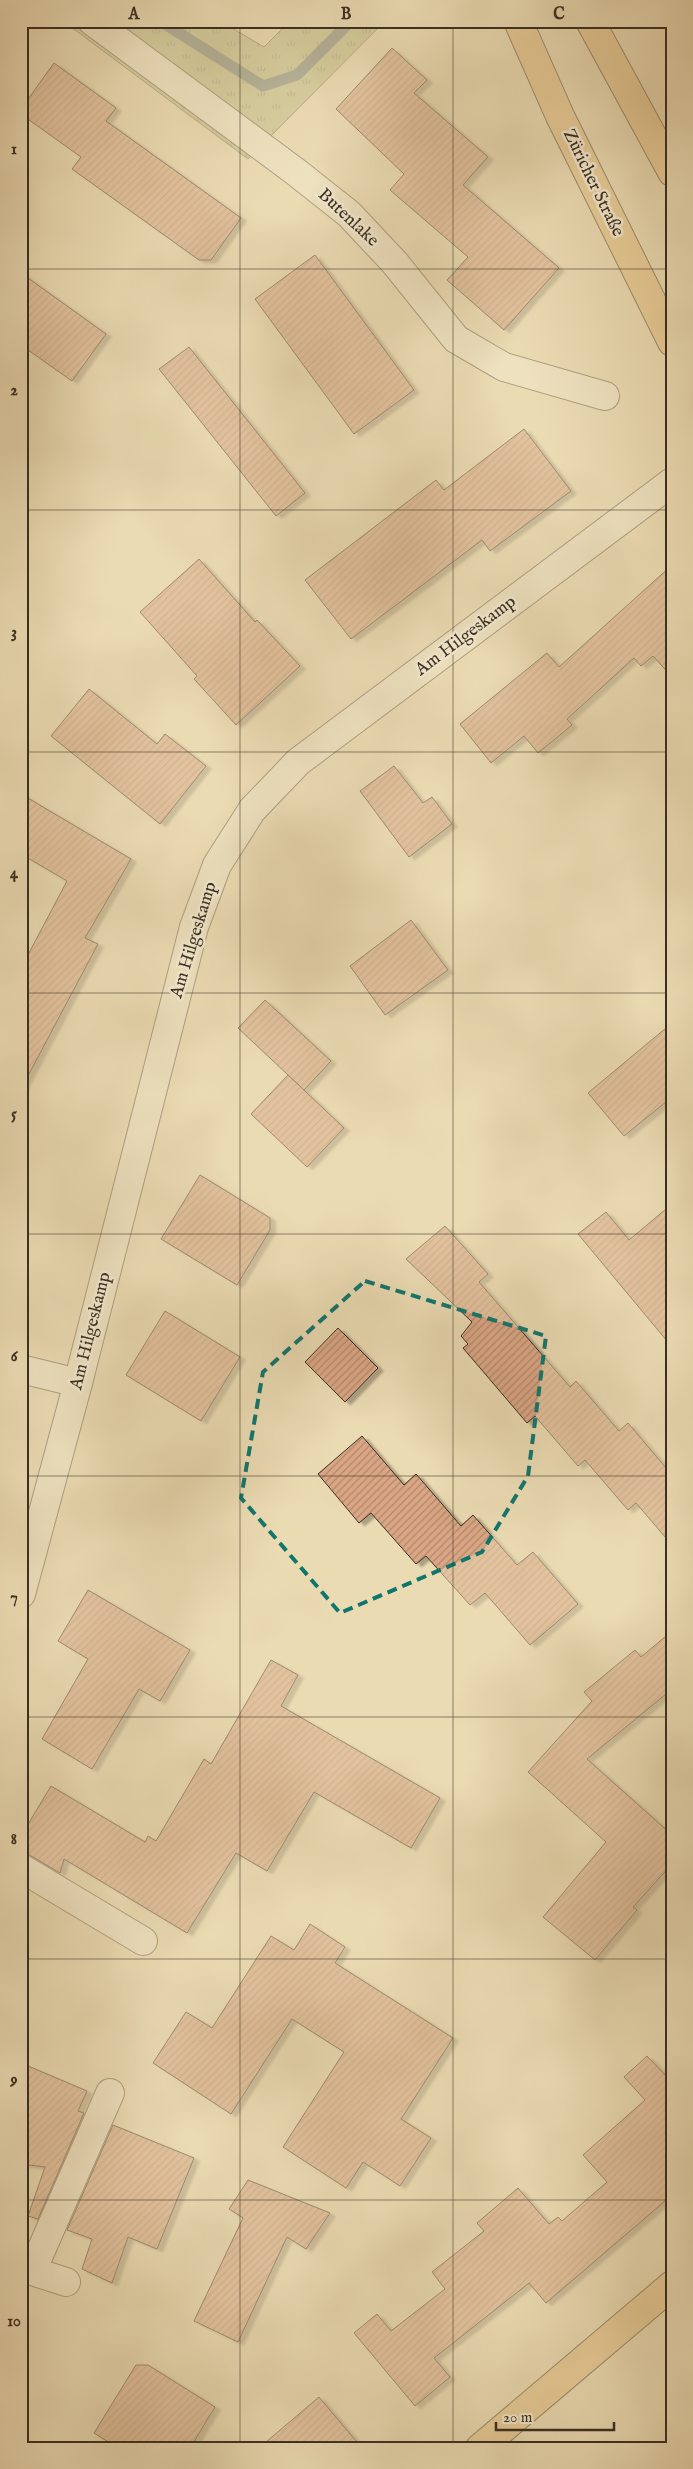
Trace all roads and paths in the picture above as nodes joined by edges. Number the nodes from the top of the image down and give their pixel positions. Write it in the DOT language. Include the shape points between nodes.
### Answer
graph roads {
  1 [pos="92,21"];
  2 [pos="518,21"];
  3 [pos="590,21"];
  4 [pos="672,172"];
  5 [pos="672,342"];
  6 [pos="605,396"];
  7 [pos="672,482"];
  8 [pos="21,1369"];
  9 [pos="78,1383"];
  10 [pos="21,1594"];
  11 [pos="21,1868"];
  12 [pos="143,1941"];
  13 [pos="110,2093"];
  14 [pos="27,2270"];
  15 [pos="66,2282"];
  16 [pos="672,2285"];
  17 [pos="480,2448"];
  1 -- 6 [label="street, Butenlake" via="348,214 395,263 456,339 504,367"];
  2 -- 5 [label="main road, Züricher Straße" via="560,116"];
  3 -- 4 [label="main road"];
  7 -- 9 [label="street, Am Hilgeskamp" via="298,762 252,810 217,865 194,927"];
  8 -- 9 [label="street"];
  9 -- 10 [label="street, Am Hilgeskamp"];
  11 -- 12 [label="street"];
  13 -- 14 [label="street"];
  14 -- 15 [label="street"];
  16 -- 17 [label="main road"];
}
